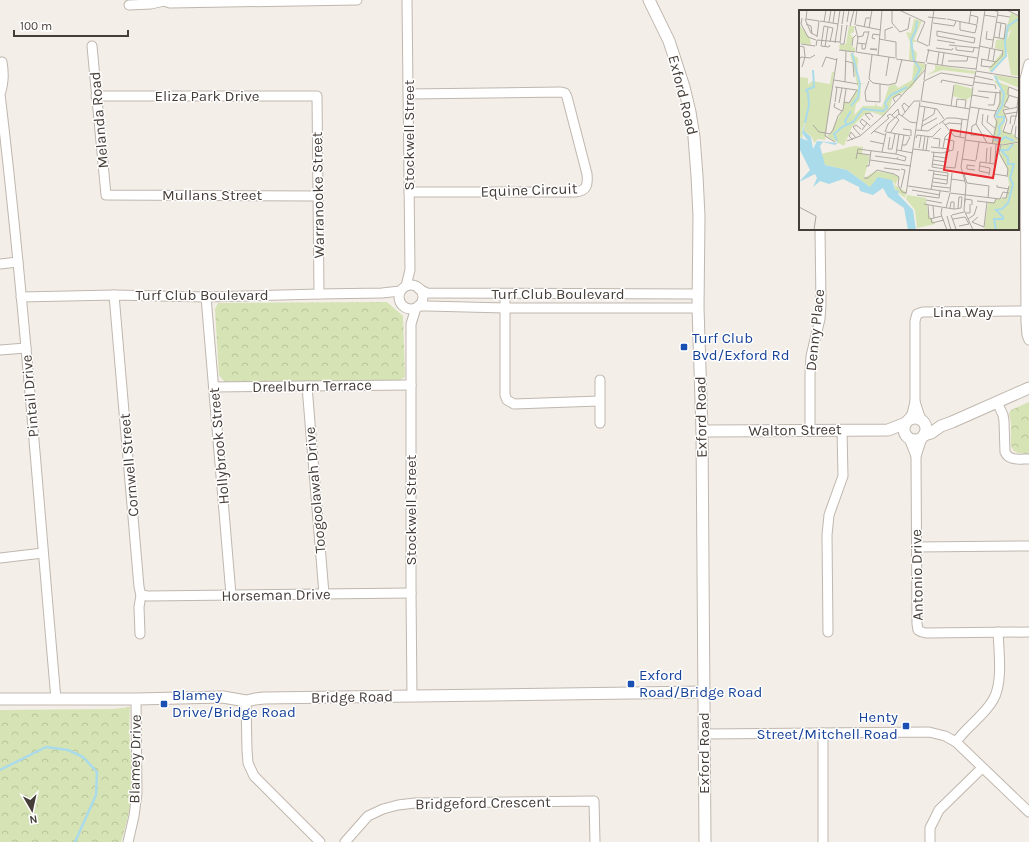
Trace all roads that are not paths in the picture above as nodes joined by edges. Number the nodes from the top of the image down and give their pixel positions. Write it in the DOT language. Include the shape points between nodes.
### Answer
graph roads {
  1 [pos="164,0"];
  2 [pos="344,0"];
  3 [pos="357,0"];
  4 [pos="407,0"];
  5 [pos="649,0"];
  6 [pos="253,1"];
  7 [pos="129,5"];
  8 [pos="92,46"];
  9 [pos="2,62"];
  10 [pos="1025,68"];
  11 [pos="409,94"];
  12 [pos="96,96"];
  13 [pos="317,96"];
  14 [pos="1027,98"];
  15 [pos="0,177"];
  16 [pos="10,177"];
  17 [pos="1027,178"];
  18 [pos="409,192"];
  19 [pos="106,195"];
  20 [pos="318,196"];
  21 [pos="820,230"];
  22 [pos="1027,259"];
  23 [pos="18,262"];
  24 [pos="0,264"];
  25 [pos="410,270"];
  26 [pos="418,288"];
  27 [pos="403,289"];
  28 [pos="382,292"];
  29 [pos="319,294"];
  30 [pos="505,294"];
  31 [pos="698,294"];
  32 [pos="114,295"];
  33 [pos="206,296"];
  34 [pos="21,297"];
  35 [pos="401,304"];
  36 [pos="417,307"];
  37 [pos="505,308"];
  38 [pos="698,308"];
  39 [pos="1026,311"];
  40 [pos="411,324"];
  41 [pos="1029,340"];
  42 [pos="26,348"];
  43 [pos="0,350"];
  44 [pos="600,380"];
  45 [pos="411,385"];
  46 [pos="307,386"];
  47 [pos="214,387"];
  48 [pos="1029,388"];
  49 [pos="600,401"];
  50 [pos="915,402"];
  51 [pos="998,402"];
  52 [pos="923,421"];
  53 [pos="907,422"];
  54 [pos="600,423"];
  55 [pos="941,426"];
  56 [pos="810,430"];
  57 [pos="842,430"];
  58 [pos="888,430"];
  59 [pos="702,431"];
  60 [pos="907,437"];
  61 [pos="923,437"];
  62 [pos="916,456"];
  63 [pos="1029,459"];
  64 [pos="1029,546"];
  65 [pos="916,547"];
  66 [pos="43,553"];
  67 [pos="0,558"];
  68 [pos="411,593"];
  69 [pos="324,594"];
  70 [pos="141,595"];
  71 [pos="231,595"];
  72 [pos="828,632"];
  73 [pos="998,632"];
  74 [pos="1029,632"];
  75 [pos="140,634"];
  76 [pos="704,692"];
  77 [pos="412,696"];
  78 [pos="0,699"];
  79 [pos="56,699"];
  80 [pos="136,699"];
  81 [pos="246,701"];
  82 [pos="823,733"];
  83 [pos="704,734"];
  84 [pos="956,742"];
  85 [pos="982,768"];
  86 [pos="1029,811"];
  87 [pos="128,842"];
  88 [pos="320,842"];
  89 [pos="345,842"];
  90 [pos="595,842"];
  91 [pos="705,842"];
  92 [pos="823,842"];
  93 [pos="930,842"];
  1 -- 6 [label="street" via="170,3"];
  1 -- 7 [label="street" via="152,4"];
  2 -- 3 [label="street"];
  2 -- 6 [label="street"];
  4 -- 11 [label="street, Stockwell Street"];
  5 -- 31 [label="street, Exford Road" via="669,41 690,112 695,144 699,216"];
  8 -- 12 [label="street, Melanda Road"];
  9 -- 16 [label="street, Pintail Drive" via="4,80 0,94"];
  10 -- 14 [label="street"];
  11 -- 18 [label="street, Stockwell Street"];
  11 -- 18 [label="street, Equine Circuit" via="565,93 587,182 585,188 575,192"];
  12 -- 13 [label="street, Eliza Park Drive"];
  12 -- 19 [label="street, Melanda Road"];
  13 -- 20 [label="street, Warranooke Street"];
  14 -- 17 [label="street"];
  15 -- 16 [label="street"];
  16 -- 23 [label="street, Pintail Drive"];
  17 -- 22 [label="street"];
  18 -- 25 [label="street, Stockwell Street"];
  19 -- 20 [label="street, Mullans Street"];
  20 -- 29 [label="street, Warranooke Street"];
  21 -- 56 [label="street, Denny Place" via="821,304 811,356"];
  22 -- 39 [label="street"];
  23 -- 24 [label="street"];
  23 -- 34 [label="street, Pintail Drive"];
  25 -- 26 [label="street, Stockwell Street"];
  25 -- 27 [label="street, Stockwell Street"];
  26 -- 27 [label="street" via="413,285"];
  26 -- 30 [label="street, Turf Club Boulevard" via="427,293"];
  26 -- 36 [label="street" via="422,292 422,300"];
  27 -- 28 [label="street, Turf Club Boulevard"];
  27 -- 35 [label="street" via="398,298"];
  28 -- 29 [label="street, Turf Club Boulevard"];
  28 -- 35 [label="street, Turf Club Boulevard"];
  29 -- 33 [label="street, Turf Club Boulevard"];
  30 -- 31 [label="street, Turf Club Boulevard"];
  30 -- 37 [label="street"];
  31 -- 38 [label="street, Exford Road"];
  32 -- 33 [label="street, Turf Club Boulevard"];
  32 -- 34 [label="street, Turf Club Boulevard"];
  32 -- 70 [label="street, Cornwell Street"];
  33 -- 47 [label="street, Hollybrook Street"];
  34 -- 42 [label="street, Pintail Drive"];
  35 -- 36 [label="street" via="409,309"];
  35 -- 40 [label="street, Stockwell Street"];
  36 -- 37 [label="street, Turf Club Boulevard"];
  36 -- 40 [label="street, Stockwell Street"];
  37 -- 38 [label="street, Turf Club Boulevard"];
  37 -- 49 [label="street" via="507,400 514,404"];
  38 -- 59 [label="street, Exford Road"];
  39 -- 41 [label="street"];
  39 -- 50 [label="street, Lina Way" via="917,314"];
  40 -- 45 [label="street, Stockwell Street"];
  42 -- 43 [label="street"];
  42 -- 66 [label="street, Pintail Drive"];
  44 -- 49 [label="street"];
  45 -- 46 [label="street, Dreelburn Terrace"];
  45 -- 68 [label="street, Stockwell Street"];
  46 -- 47 [label="street, Dreelburn Terrace"];
  46 -- 69 [label="street, Toogoolawah Drive"];
  47 -- 71 [label="street, Hollybrook Street"];
  48 -- 51 [label="street"];
  49 -- 54 [label="street"];
  50 -- 52 [label="street, Lina Way"];
  50 -- 53 [label="street, Lina Way"];
  51 -- 55 [label="street"];
  51 -- 63 [label="street" via="1004,421 1004,452 1012,459"];
  52 -- 53 [label="street" via="915,418"];
  52 -- 55 [label="street"];
  52 -- 61 [label="street" via="926,429"];
  53 -- 58 [label="street, Walton Street"];
  53 -- 60 [label="street" via="904,429"];
  55 -- 61 [label="street"];
  56 -- 57 [label="street, Walton Street"];
  56 -- 59 [label="street, Walton Street"];
  57 -- 58 [label="street, Walton Street"];
  57 -- 72 [label="street" via="843,476 829,515 827,535"];
  58 -- 60 [label="street, Walton Street"];
  59 -- 76 [label="street, Exford Road"];
  60 -- 61 [label="street" via="915,440"];
  60 -- 62 [label="street, Antonio Drive"];
  61 -- 62 [label="street, Antonio Drive"];
  62 -- 65 [label="street, Antonio Drive"];
  64 -- 65 [label="street"];
  65 -- 73 [label="street, Antonio Drive" via="918,630 926,633"];
  66 -- 67 [label="street"];
  66 -- 79 [label="street, Pintail Drive"];
  68 -- 69 [label="street, Horseman Drive"];
  68 -- 77 [label="street, Stockwell Street"];
  69 -- 71 [label="street, Horseman Drive"];
  70 -- 71 [label="street, Horseman Drive"];
  70 -- 75 [label="street, Cornwell Street"];
  73 -- 74 [label="street, Antonio Drive"];
  73 -- 84 [label="street" via="999,681 995,696"];
  76 -- 77 [label="street, Bridge Road"];
  76 -- 83 [label="street, Exford Road"];
  77 -- 81 [label="street, Bridge Road" via="264,698"];
  78 -- 79 [label="street, Bridge Road"];
  79 -- 80 [label="street, Bridge Road"];
  80 -- 81 [label="street, Bridge Road" via="223,697"];
  80 -- 87 [label="street, Blamey Drive" via="137,793"];
  81 -- 88 [label="street" via="248,763 254,776"];
  82 -- 83 [label="street"];
  82 -- 84 [label="street" via="929,732"];
  82 -- 92 [label="street"];
  83 -- 91 [label="street, Exford Road"];
  84 -- 85 [label="street"];
  85 -- 86 [label="street"];
  85 -- 93 [label="street" via="939,810 930,828"];
  89 -- 90 [label="street, Bridgeford Crescent" via="368,816 398,805 594,801"];
}
